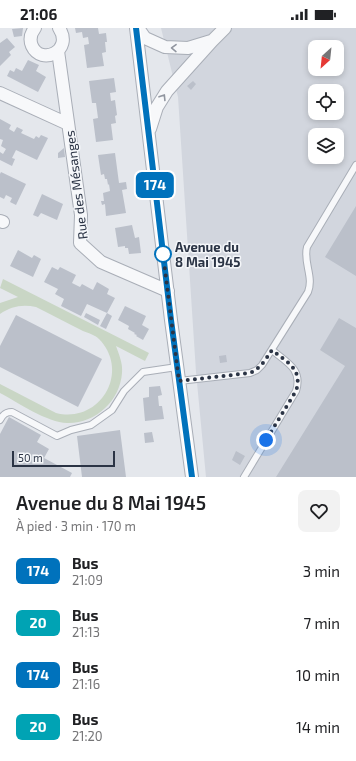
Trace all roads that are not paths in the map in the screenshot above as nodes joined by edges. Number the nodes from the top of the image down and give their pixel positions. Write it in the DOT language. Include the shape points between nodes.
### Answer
graph roads {
  1 [pos="35,28"];
  2 [pos="60,28"];
  3 [pos="137,28"];
  4 [pos="225,28"];
  5 [pos="212,41"];
  6 [pos="58,51"];
  7 [pos="0,92"];
  8 [pos="68,124"];
  9 [pos="149,134"];
  10 [pos="356,165"];
  11 [pos="168,291"];
  12 [pos="272,350"];
  13 [pos="177,367"];
  14 [pos="179,381"];
  15 [pos="0,420"];
  16 [pos="192,477"];
  17 [pos="244,477"];
  1 -- 6 [label="street" via="30,37 33,49 46,55"];
  2 -- 6 [label="street" via="64,39"];
  5 -- 3 [label="street, one-way" via="188,48 165,47 145,38"];
  3 -- 9 [label="street"];
  4 -- 5 [label="street"];
  9 -- 5 [label="street, one-way" via="157,107 167,91"];
  6 -- 8 [label="street, Rue des Mésanges"];
  7 -- 8 [label="street"];
  8 -- 11 [label="street, Rue des Mésanges" via="81,215 80,243 101,262"];
  9 -- 11 [label="street"];
  10 -- 12 [label="lane" via="307,247 305,254 310,287"];
  11 -- 13 [label="street"];
  12 -- 14 [label="lane" via="257,370 250,373"];
  12 -- 17 [label="lane" via="295,369 299,382"];
  13 -- 14 [label="street"];
  13 -- 15 [label="lane" via="143,372 124,391 112,410 91,425 56,436 12,412 7,412"];
  14 -- 16 [label="street"];
}
